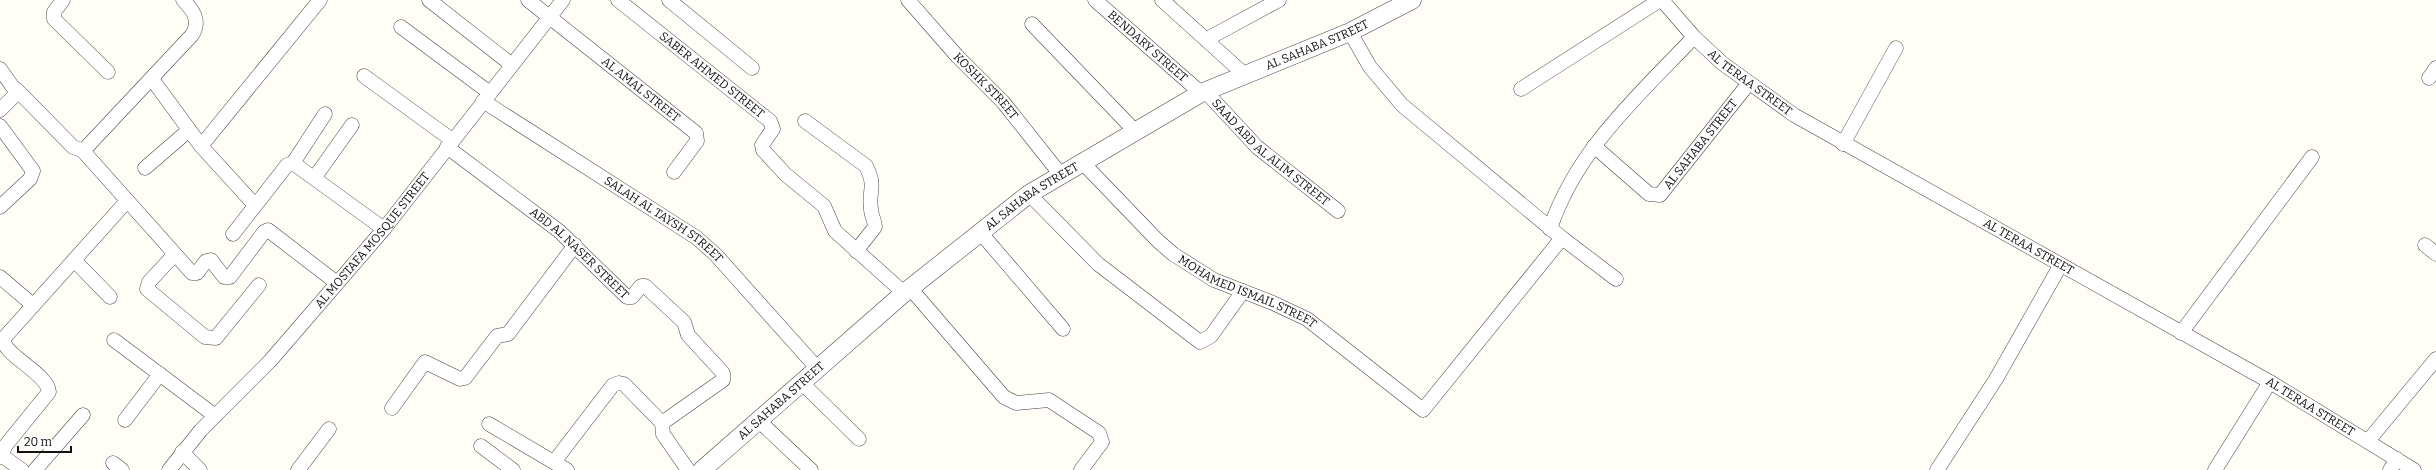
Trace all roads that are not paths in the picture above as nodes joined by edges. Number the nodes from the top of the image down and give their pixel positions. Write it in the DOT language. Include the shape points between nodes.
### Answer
graph roads {
  1 [pos="63,0"];
  2 [pos="183,0"];
  3 [pos="320,0"];
  4 [pos="429,0"];
  5 [pos="528,0"];
  6 [pos="563,0"];
  7 [pos="618,0"];
  8 [pos="669,0"];
  9 [pos="908,0"];
  10 [pos="1095,0"];
  11 [pos="1162,0"];
  12 [pos="1279,0"];
  13 [pos="1412,0"];
  14 [pos="1661,0"];
  15 [pos="549,17"];
  16 [pos="1032,24"];
  17 [pos="401,27"];
  18 [pos="1350,32"];
  19 [pos="1694,37"];
  20 [pos="1206,39"];
  21 [pos="1896,48"];
  22 [pos="512,65"];
  23 [pos="752,68"];
  24 [pos="0,70"];
  25 [pos="108,72"];
  26 [pos="1245,75"];
  27 [pos="364,76"];
  28 [pos="152,79"];
  29 [pos="1749,83"];
  30 [pos="16,89"];
  31 [pos="1521,89"];
  32 [pos="1203,92"];
  33 [pos="487,97"];
  34 [pos="0,110"];
  35 [pos="325,114"];
  36 [pos="806,121"];
  37 [pos="352,125"];
  38 [pos="0,126"];
  39 [pos="189,130"];
  40 [pos="1135,131"];
  41 [pos="450,144"];
  42 [pos="1843,144"];
  43 [pos="201,146"];
  44 [pos="1594,146"];
  45 [pos="82,150"];
  46 [pos="2312,157"];
  47 [pos="293,162"];
  48 [pos="1082,162"];
  49 [pos="145,168"];
  50 [pos="674,172"];
  51 [pos="1061,175"];
  52 [pos="315,177"];
  53 [pos="1028,194"];
  54 [pos="127,201"];
  55 [pos="258,202"];
  56 [pos="0,207"];
  57 [pos="1338,211"];
  58 [pos="384,228"];
  59 [pos="1550,229"];
  60 [pos="980,232"];
  61 [pos="233,234"];
  62 [pos="1562,238"];
  63 [pos="575,245"];
  64 [pos="2425,245"];
  65 [pos="856,251"];
  66 [pos="2436,254"];
  67 [pos="174,255"];
  68 [pos="74,260"];
  69 [pos="2060,266"];
  70 [pos="0,277"];
  71 [pos="1616,279"];
  72 [pos="337,283"];
  73 [pos="259,285"];
  74 [pos="907,291"];
  75 [pos="1243,291"];
  76 [pos="110,297"];
  77 [pos="33,305"];
  78 [pos="1063,329"];
  79 [pos="2181,333"];
  80 [pos="2,339"];
  81 [pos="114,340"];
  82 [pos="2436,359"];
  83 [pos="818,369"];
  84 [pos="160,374"];
  85 [pos="2270,382"];
  86 [pos="802,383"];
  87 [pos="392,408"];
  88 [pos="83,415"];
  89 [pos="214,415"];
  90 [pos="125,420"];
  91 [pos="758,420"];
  92 [pos="662,423"];
  93 [pos="489,424"];
  94 [pos="329,429"];
  95 [pos="859,439"];
  96 [pos="2368,441"];
  97 [pos="480,446"];
  98 [pos="182,452"];
  99 [pos="0,456"];
  100 [pos="554,462"];
  101 [pos="2394,464"];
  102 [pos="22,470"];
  103 [pos="35,470"];
  104 [pos="169,470"];
  105 [pos="200,470"];
  106 [pos="298,470"];
  107 [pos="513,470"];
  108 [pos="567,470"];
  109 [pos="688,470"];
  110 [pos="702,470"];
  111 [pos="811,470"];
  112 [pos="1081,470"];
  113 [pos="1938,470"];
  114 [pos="2215,470"];
  115 [pos="2414,470"];
  1 -- 25 [label="street" via="54,12 54,19"];
  2 -- 28 [label="street" via="195,16 196,28"];
  3 -- 43 [label="street"];
  4 -- 22 [label="street"];
  5 -- 15 [label="street"];
  6 -- 15 [label="street, AL MOSTAFA MOSQUE STREET"];
  7 -- 65 [label="street, SABER AHMED STREET" via="770,121 773,129 762,145 763,150 785,174 824,206 834,231"];
  8 -- 23 [label="street"];
  9 -- 51 [label="street, KOSHK STREET" via="957,56 1003,102"];
  10 -- 32 [label="street, BENDARY STREET"];
  11 -- 20 [label="street"];
  12 -- 20 [label="street"];
  13 -- 18 [label="street, AL SAHABA STREET"];
  14 -- 19 [label="street, AL TERAA STREET"];
  14 -- 31 [label="street"];
  15 -- 22 [label="street, AL MOSTAFA MOSQUE STREET"];
  15 -- 50 [label="street, AL AMAL STREET" via="697,135 697,141"];
  16 -- 40 [label="street"];
  17 -- 33 [label="street, SALAH AL TAYSH STREET"];
  18 -- 26 [label="street, AL SAHABA STREET"];
  18 -- 59 [label="street" via="1370,67 1402,105"];
  19 -- 29 [label="street, AL TERAA STREET"];
  19 -- 44 [label="street"];
  20 -- 26 [label="street"];
  21 -- 42 [label="street"];
  22 -- 33 [label="street, AL MOSTAFA MOSQUE STREET"];
  24 -- 30 [label="street"];
  26 -- 32 [label="street, AL SAHABA STREET"];
  27 -- 41 [label="street, ABD AL NASER STREET"];
  28 -- 39 [label="street"];
  28 -- 45 [label="street"];
  29 -- 42 [label="street, AL TERAA STREET" via="1794,115"];
  29 -- 44 [label="street, AL SAHABA STREET" via="1660,195 1649,194"];
  30 -- 34 [label="street" via="16,96"];
  30 -- 45 [label="street" via="73,147"];
  32 -- 40 [label="street, AL SAHABA STREET"];
  32 -- 57 [label="street, SAAD ABD AL ALIM STREET" via="1257,147"];
  33 -- 41 [label="street, AL MOSTAFA MOSQUE STREET"];
  33 -- 83 [label="street, SALAH AL TAYSH STREET" via="697,238 716,255"];
  35 -- 47 [label="street"];
  36 -- 65 [label="street" via="866,166 870,175 873,184 871,211 875,227"];
  37 -- 52 [label="street"];
  38 -- 56 [label="street" via="32,168 33,174"];
  39 -- 43 [label="street"];
  39 -- 49 [label="street"];
  40 -- 48 [label="street, AL SAHABA STREET"];
  41 -- 58 [label="street, AL MOSTAFA MOSQUE STREET"];
  41 -- 63 [label="street, ABD AL NASER STREET"];
  42 -- 69 [label="street, AL TERAA STREET"];
  43 -- 55 [label="street" via="249,200"];
  44 -- 59 [label="street" via="1569,184"];
  45 -- 54 [label="street"];
  46 -- 79 [label="street"];
  47 -- 52 [label="street"];
  47 -- 55 [label="street" via="287,164"];
  48 -- 51 [label="street, AL SAHABA STREET"];
  48 -- 75 [label="street, MOHAMED ISMAIL STREET" via="1158,241 1214,280"];
  51 -- 53 [label="street, AL SAHABA STREET"];
  52 -- 58 [label="street"];
  53 -- 60 [label="street, AL SAHABA STREET"];
  53 -- 75 [label="street" via="1098,264 1200,342 1211,336"];
  54 -- 67 [label="street"];
  54 -- 68 [label="street"];
  55 -- 61 [label="street"];
  58 -- 72 [label="street, AL MOSTAFA MOSQUE STREET"];
  59 -- 62 [label="street"];
  60 -- 74 [label="street, AL SAHABA STREET"];
  60 -- 78 [label="street"];
  62 -- 71 [label="street"];
  62 -- 75 [label="street, MOHAMED ISMAIL STREET" via="1423,410 1307,319"];
  63 -- 87 [label="street" via="508,334 497,336 465,378 460,379 425,362"];
  63 -- 92 [label="street, ABD AL NASER STREET" via="627,297 632,297 641,286 645,286 684,322 688,335 723,373 722,382"];
  64 -- 66 [label="street"];
  65 -- 74 [label="street, SABER AHMED STREET"];
  67 -- 72 [label="street" via="192,273 197,273 205,262 211,260 224,277 230,277 268,230"];
  67 -- 73 [label="street" via="149,282 147,289 210,339 220,334"];
  68 -- 76 [label="street"];
  68 -- 77 [label="street"];
  69 -- 79 [label="street, AL TERAA STREET"];
  69 -- 113 [label="street" via="1996,379"];
  70 -- 77 [label="street"];
  72 -- 89 [label="street, AL MOSTAFA MOSQUE STREET" via="270,361"];
  74 -- 83 [label="street, AL SAHABA STREET"];
  74 -- 112 [label="street, SABER AHMED STREET" via="1004,397 1016,403 1049,400 1100,433 1102,442"];
  77 -- 80 [label="street"];
  79 -- 85 [label="street, AL TERAA STREET"];
  80 -- 99 [label="street" via="6,347 46,382 49,392"];
  81 -- 84 [label="street"];
  82 -- 96 [label="street"];
  83 -- 86 [label="street, AL SAHABA STREET"];
  84 -- 89 [label="street"];
  84 -- 90 [label="street"];
  85 -- 96 [label="street, AL TERAA STREET"];
  85 -- 114 [label="street"];
  86 -- 91 [label="street, AL SAHABA STREET"];
  86 -- 95 [label="street"];
  88 -- 103 [label="street"];
  89 -- 98 [label="street, AL MOSTAFA MOSQUE STREET"];
  91 -- 110 [label="street, AL SAHABA STREET"];
  91 -- 111 [label="street"];
  92 -- 100 [label="street" via="624,384 616,383"];
  92 -- 109 [label="street" via="663,434"];
  93 -- 100 [label="street"];
  94 -- 106 [label="street"];
  96 -- 101 [label="street, AL TERAA STREET"];
  97 -- 107 [label="street"];
  98 -- 104 [label="street, AL MOSTAFA MOSQUE STREET"];
  98 -- 105 [label="street"];
  99 -- 102 [label="street"];
  100 -- 108 [label="street"];
  101 -- 115 [label="street, AL TERAA STREET"];
}
